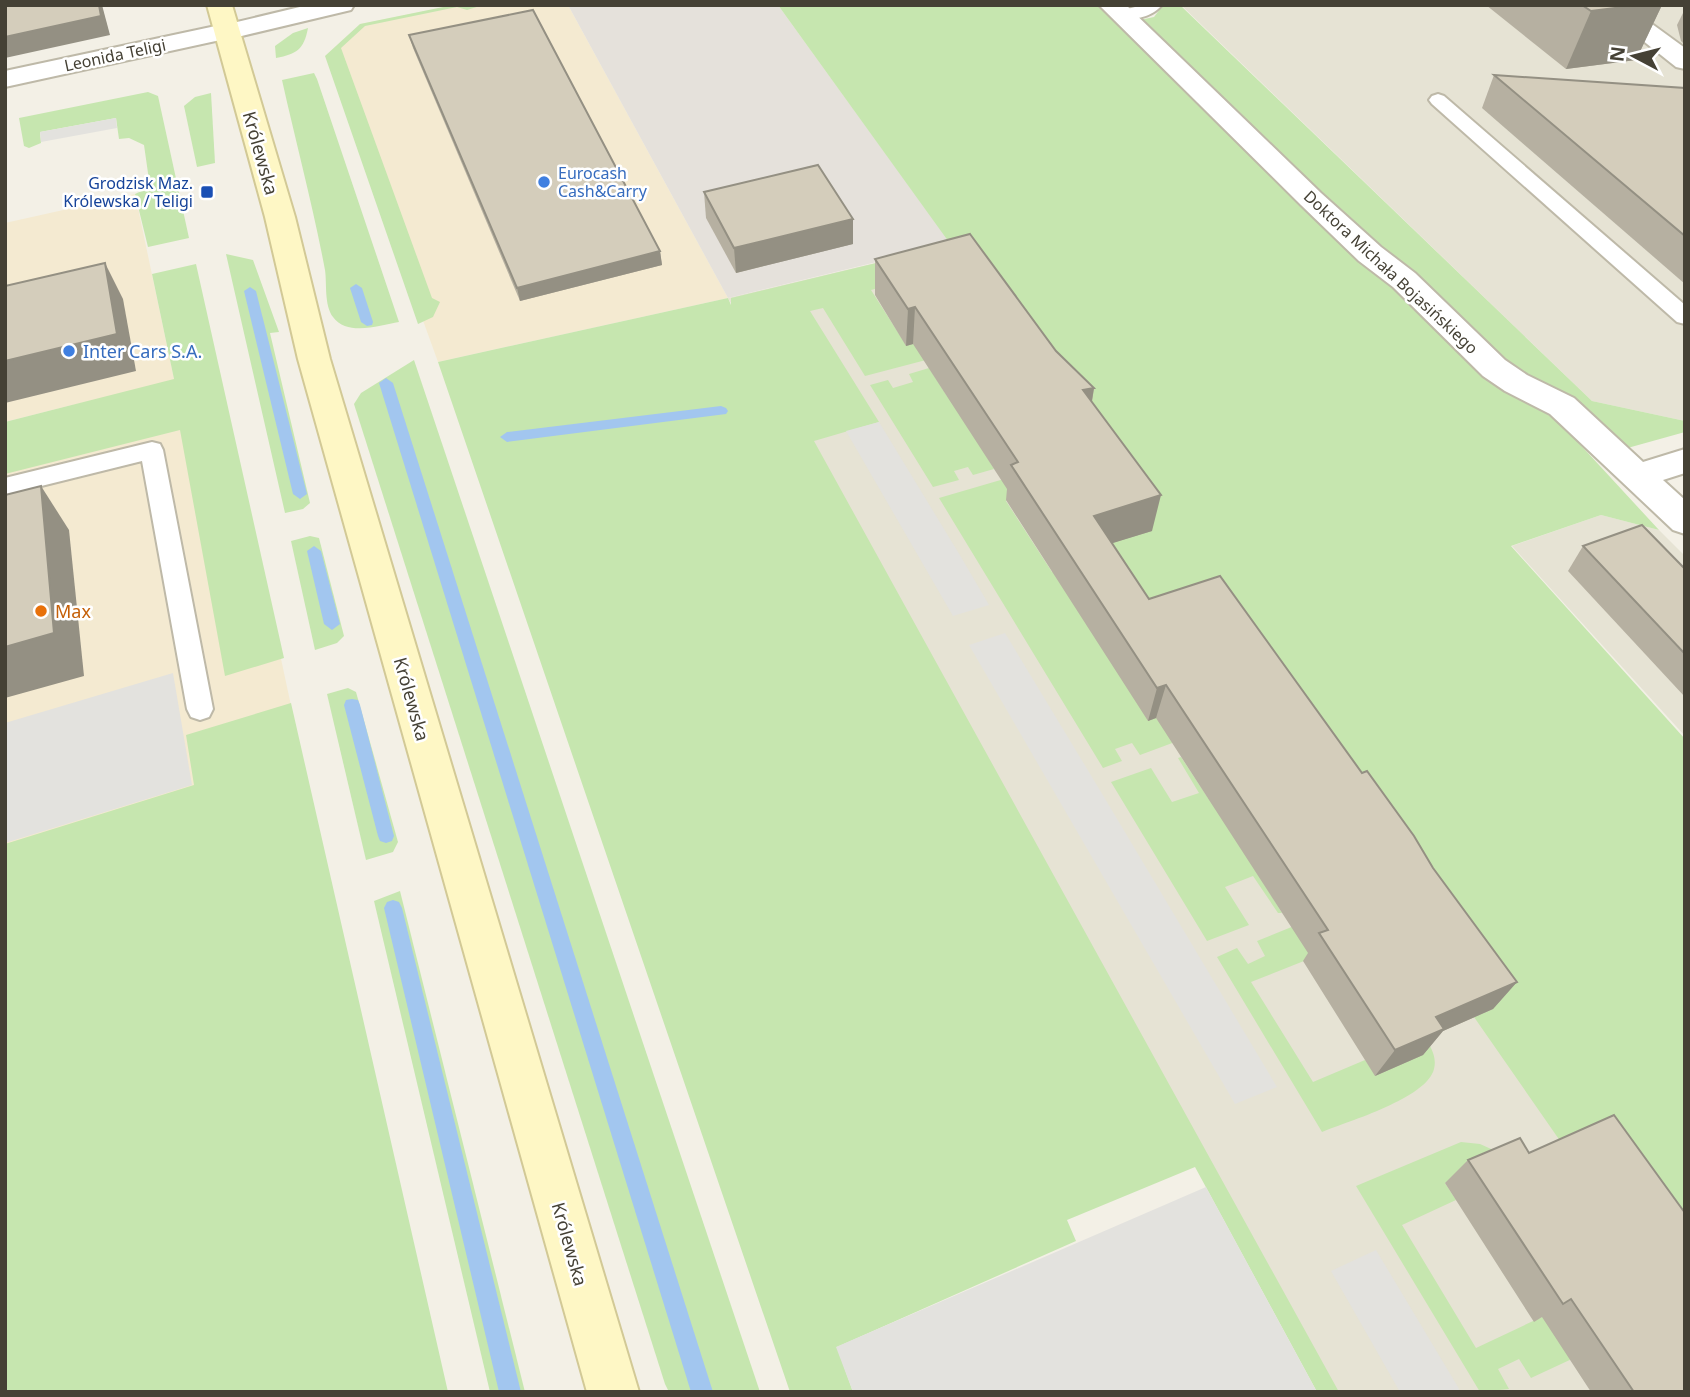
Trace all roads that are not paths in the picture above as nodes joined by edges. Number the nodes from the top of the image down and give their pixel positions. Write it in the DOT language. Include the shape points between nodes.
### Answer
graph roads {
  1 [pos="342,5"];
  2 [pos="1154,5"];
  3 [pos="1610,5"];
  4 [pos="1116,10"];
  5 [pos="222,18"];
  6 [pos="1685,61"];
  7 [pos="5,79"];
  8 [pos="1438,100"];
  9 [pos="1685,317"];
  10 [pos="1685,461"];
  11 [pos="1638,476"];
  12 [pos="5,487"];
  13 [pos="1685,521"];
  14 [pos="200,709"];
  15 [pos="613,1392"];
  1 -- 5 [label="street, Leonida Teligi"];
  2 -- 4 [label="lane" via="1144,12"];
  3 -- 6 [label="street"];
  4 -- 11 [label="street, Doktora Michała Bojasińskiego" via="1494,368 1562,406"];
  5 -- 7 [label="street, Leonida Teligi"];
  5 -- 15 [label="main road, Królewska" via="280,217 314,359"];
  8 -- 9 [label="lane"];
  10 -- 11 [label="street"];
  11 -- 13 [label="street, Doktora Michała Bojasińskiego"];
  12 -- 14 [label="lane" via="152,450"];
}
